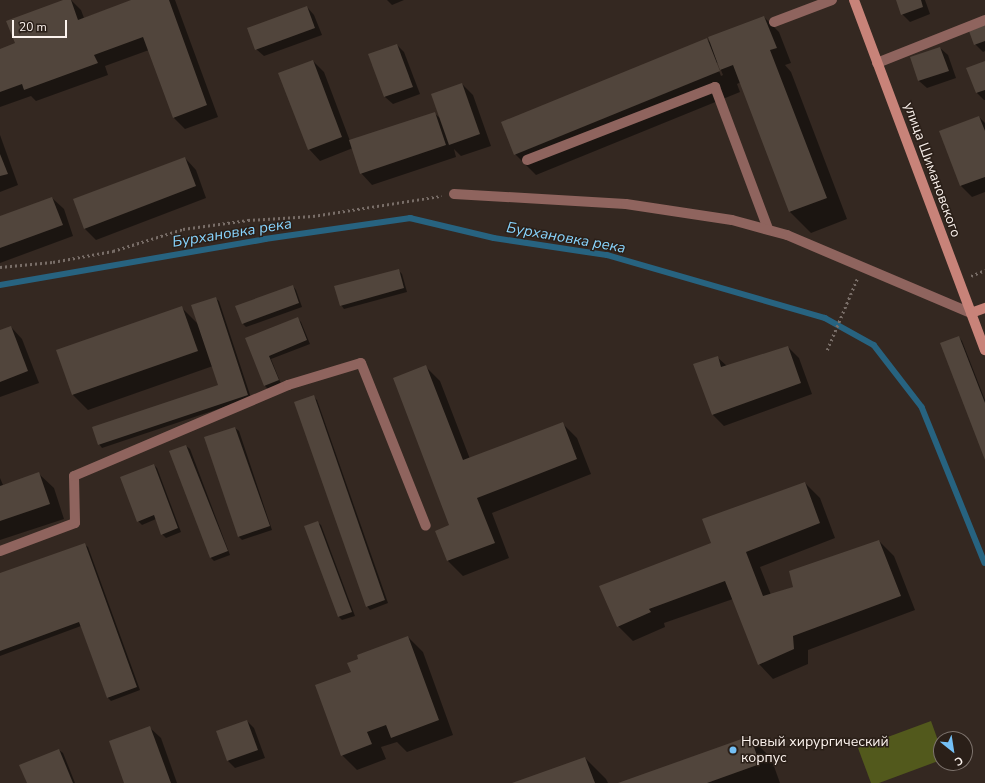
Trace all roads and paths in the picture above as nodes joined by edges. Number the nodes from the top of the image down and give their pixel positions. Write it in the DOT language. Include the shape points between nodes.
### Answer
graph roads {
  1 [pos="832,0"];
  2 [pos="854,0"];
  3 [pos="985,20"];
  4 [pos="774,22"];
  5 [pos="877,63"];
  6 [pos="527,160"];
  7 [pos="454,194"];
  8 [pos="768,230"];
  9 [pos="862,267"];
  10 [pos="0,268"];
  11 [pos="985,308"];
  12 [pos="970,313"];
  13 [pos="827,350"];
  14 [pos="985,350"];
  15 [pos="426,526"];
  16 [pos="0,551"];
  1 -- 4 [label="street"];
  2 -- 5 [label="street, улица Шимановского"];
  3 -- 5 [label="street"];
  5 -- 12 [label="street, улица Шимановского"];
  6 -- 8 [label="street" via="715,87"];
  7 -- 8 [label="street" via="626,204 732,220"];
  7 -- 10 [label="path" via="313,216 248,220 183,229 113,250 53,262"];
  8 -- 9 [label="street" via="787,235"];
  9 -- 12 [label="street"];
  9 -- 13 [label="path"];
  11 -- 12 [label="street"];
  12 -- 14 [label="street, улица Шимановского"];
  15 -- 16 [label="street" via="361,362 288,385 74,476 75,523"];
}
